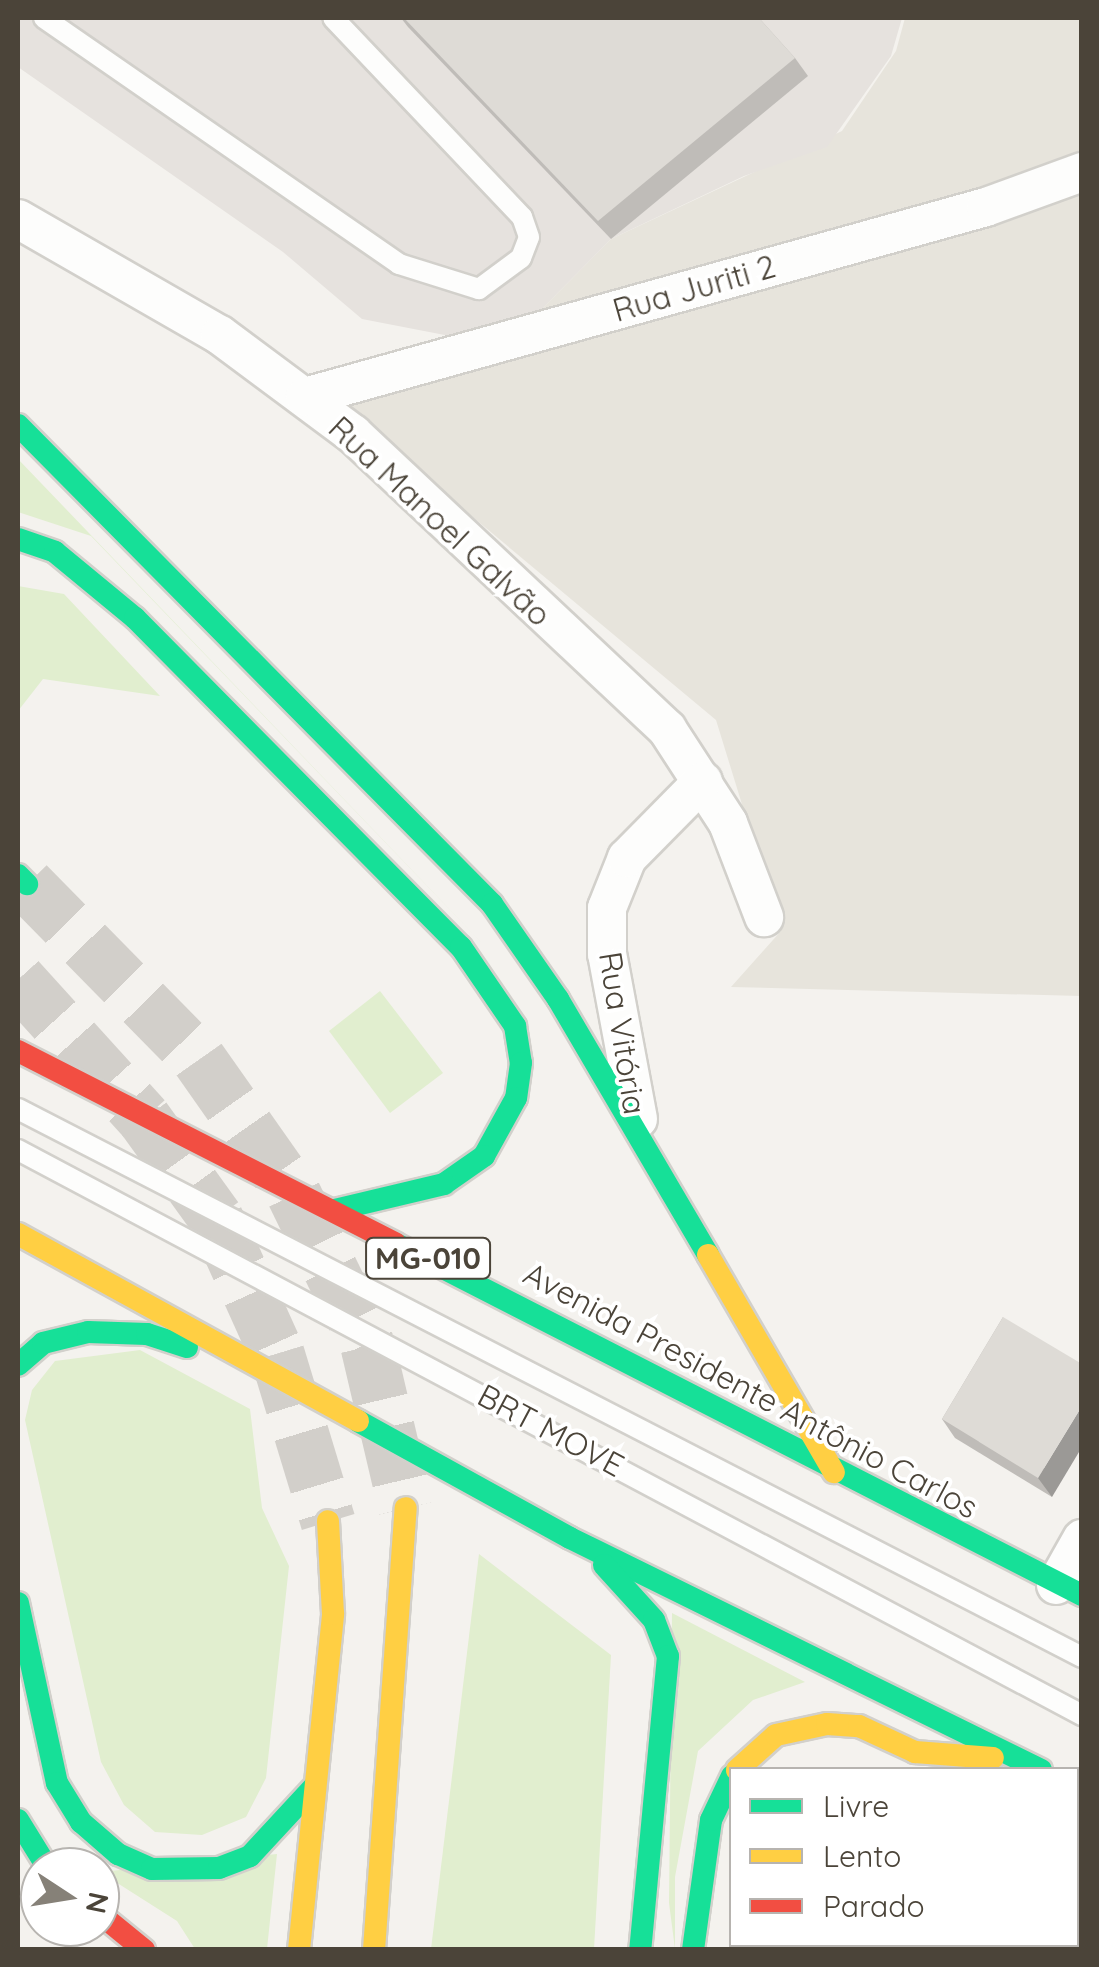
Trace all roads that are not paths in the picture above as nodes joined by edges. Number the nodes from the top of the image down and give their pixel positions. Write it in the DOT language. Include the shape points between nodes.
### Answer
graph roads {
  1 [pos="44,18"];
  2 [pos="333,18"];
  3 [pos="1082,172"];
  4 [pos="18,219"];
  5 [pos="305,397"];
  6 [pos="18,425"];
  7 [pos="18,539"];
  8 [pos="703,781"];
  9 [pos="764,918"];
  10 [pos="18,1051"];
  11 [pos="18,1109"];
  12 [pos="641,1142"];
  13 [pos="18,1150"];
  14 [pos="335,1210"];
  15 [pos="18,1234"];
  16 [pos="232,1355"];
  17 [pos="18,1365"];
  18 [pos="834,1472"];
  19 [pos="406,1508"];
  20 [pos="328,1522"];
  21 [pos="570,1538"];
  22 [pos="1082,1539"];
  23 [pos="1069,1590"];
  24 [pos="18,1603"];
  25 [pos="1082,1657"];
  26 [pos="1082,1715"];
  27 [pos="1030,1765"];
  28 [pos="740,1767"];
  29 [pos="729,1782"];
  30 [pos="314,1787"];
  31 [pos="18,1820"];
  32 [pos="35,1847"];
  33 [pos="120,1930"];
  34 [pos="144,1950"];
  35 [pos="299,1950"];
  36 [pos="374,1950"];
  37 [pos="640,1950"];
  38 [pos="693,1950"];
  1 -- 2 [label="lane" via="398,264 479,289 521,258 529,237 522,217"];
  3 -- 5 [label="street, Rua Juriti 2" via="986,207"];
  4 -- 5 [label="street, Rua Manoel Galvão" via="220,335"];
  5 -- 8 [label="street, Rua Manoel Galvão" via="353,434 667,730"];
  6 -- 12 [label="main road" via="492,904 558,999"];
  7 -- 14 [label="main road" via="54,552 135,618 461,947 516,1026 522,1064 516,1098 484,1156 444,1184"];
  8 -- 9 [label="street, Rua Manoel Galvão" via="728,823"];
  8 -- 12 [label="street, Rua Vitória" via="627,858 607,908 607,954"];
  10 -- 14 [label="main road, Avenida Presidente Antônio Carlos / MG-010"];
  11 -- 25 [label="lane, BRT MOVE"];
  12 -- 18 [label="main road"];
  13 -- 26 [label="lane, BRT MOVE"];
  14 -- 18 [label="main road, Avenida Presidente Antônio Carlos / MG-010"];
  15 -- 16 [label="main road"];
  16 -- 17 [label="main road" via="146,1334 88,1332 43,1343"];
  16 -- 21 [label="main road"];
  18 -- 23 [label="main road, Avenida Presidente Antônio Carlos / MG-010"];
  19 -- 36 [label="main road"];
  20 -- 30 [label="main road" via="333,1614"];
  21 -- 27 [label="main road"];
  21 -- 37 [label="main road" via="625,1583 654,1620 668,1656"];
  22 -- 23 [label="street"];
  24 -- 30 [label="main road" via="57,1783 81,1822 118,1854 152,1869 219,1868 250,1856"];
  27 -- 28 [label="main road" via="916,1752 859,1726 827,1724 776,1735"];
  29 -- 38 [label="main road" via="711,1820"];
  30 -- 35 [label="main road"];
  31 -- 32 [label="main road"];
  33 -- 34 [label="main road"];
}
